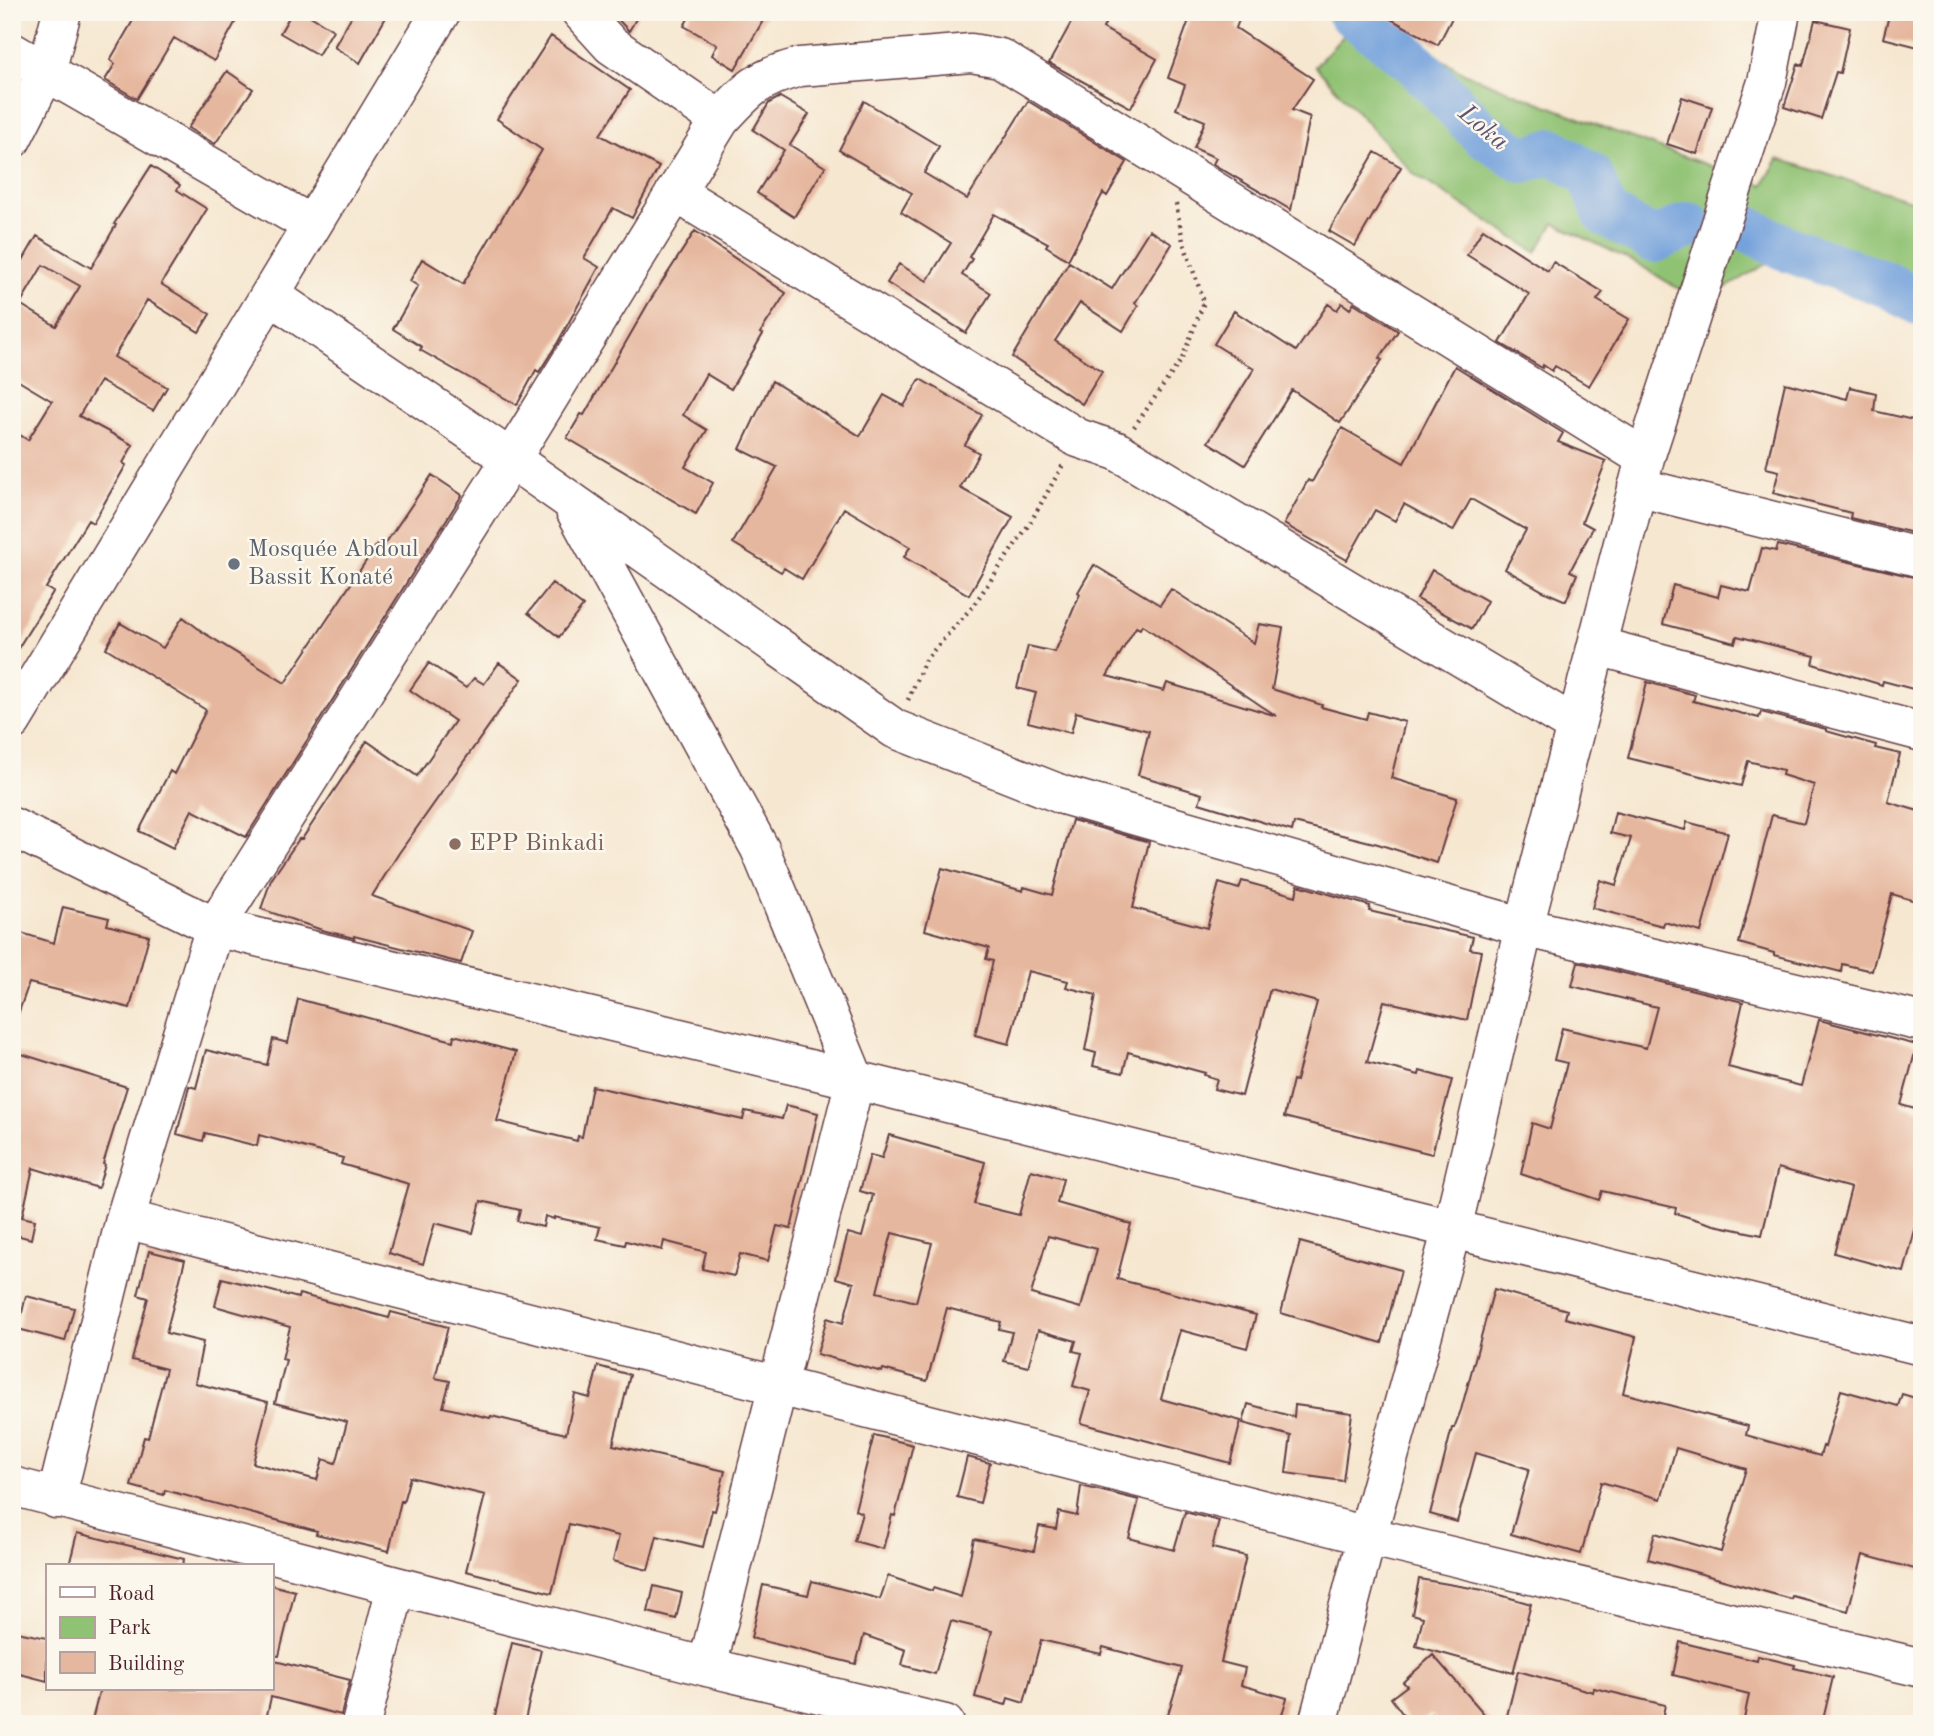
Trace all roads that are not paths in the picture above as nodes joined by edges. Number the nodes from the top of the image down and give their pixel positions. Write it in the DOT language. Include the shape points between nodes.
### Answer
graph roads {
  1 [pos="62,12"];
  2 [pos="441,12"];
  3 [pos="581,12"];
  4 [pos="1781,12"];
  5 [pos="12,52"];
  6 [pos="46,72"];
  7 [pos="720,120"];
  8 [pos="12,139"];
  9 [pos="675,192"];
  10 [pos="312,225"];
  11 [pos="270,295"];
  12 [pos="511,459"];
  13 [pos="1641,472"];
  14 [pos="570,501"];
  15 [pos="1922,558"];
  16 [pos="1597,646"];
  17 [pos="12,721"];
  18 [pos="1576,726"];
  19 [pos="1922,732"];
  20 [pos="12,827"];
  21 [pos="215,927"];
  22 [pos="1524,927"];
  23 [pos="1922,1022"];
  24 [pos="855,1080"];
  25 [pos="125,1219"];
  26 [pos="1452,1229"];
  27 [pos="1922,1346"];
  28 [pos="779,1386"];
  29 [pos="12,1486"];
  30 [pos="56,1499"];
  31 [pos="1367,1536"];
  32 [pos="396,1587"];
  33 [pos="707,1667"];
  34 [pos="1922,1668"];
  35 [pos="361,1724"];
  36 [pos="945,1724"];
  37 [pos="1318,1724"];
  1 -- 6 [label="street"];
  2 -- 10 [label="street"];
  3 -- 7 [label="street" via="611,45"];
  4 -- 13 [label="street" via="1767,82"];
  5 -- 6 [label="street"];
  6 -- 8 [label="street"];
  6 -- 10 [label="street"];
  7 -- 9 [label="street"];
  7 -- 13 [label="street" via="748,88 773,74 800,67 971,53 1000,58 1169,161"];
  9 -- 12 [label="street"];
  9 -- 18 [label="street" via="1078,438 1116,451"];
  10 -- 11 [label="street"];
  11 -- 12 [label="street"];
  11 -- 17 [label="street"];
  12 -- 14 [label="street"];
  12 -- 21 [label="street"];
  13 -- 15 [label="street"];
  13 -- 16 [label="street"];
  14 -- 22 [label="street" via="895,729 1063,795"];
  14 -- 24 [label="street" via="760,849"];
  16 -- 18 [label="street"];
  16 -- 19 [label="street"];
  18 -- 22 [label="street"];
  20 -- 21 [label="street"];
  21 -- 24 [label="street"];
  21 -- 25 [label="street"];
  22 -- 23 [label="street"];
  22 -- 26 [label="street"];
  24 -- 26 [label="street"];
  24 -- 28 [label="street"];
  25 -- 28 [label="street"];
  25 -- 30 [label="street"];
  26 -- 27 [label="street"];
  26 -- 31 [label="street"];
  28 -- 31 [label="street"];
  28 -- 33 [label="street"];
  29 -- 30 [label="street"];
  30 -- 32 [label="street"];
  31 -- 34 [label="street"];
  31 -- 37 [label="street"];
  32 -- 33 [label="street"];
  32 -- 35 [label="street"];
  33 -- 36 [label="street"];
}
